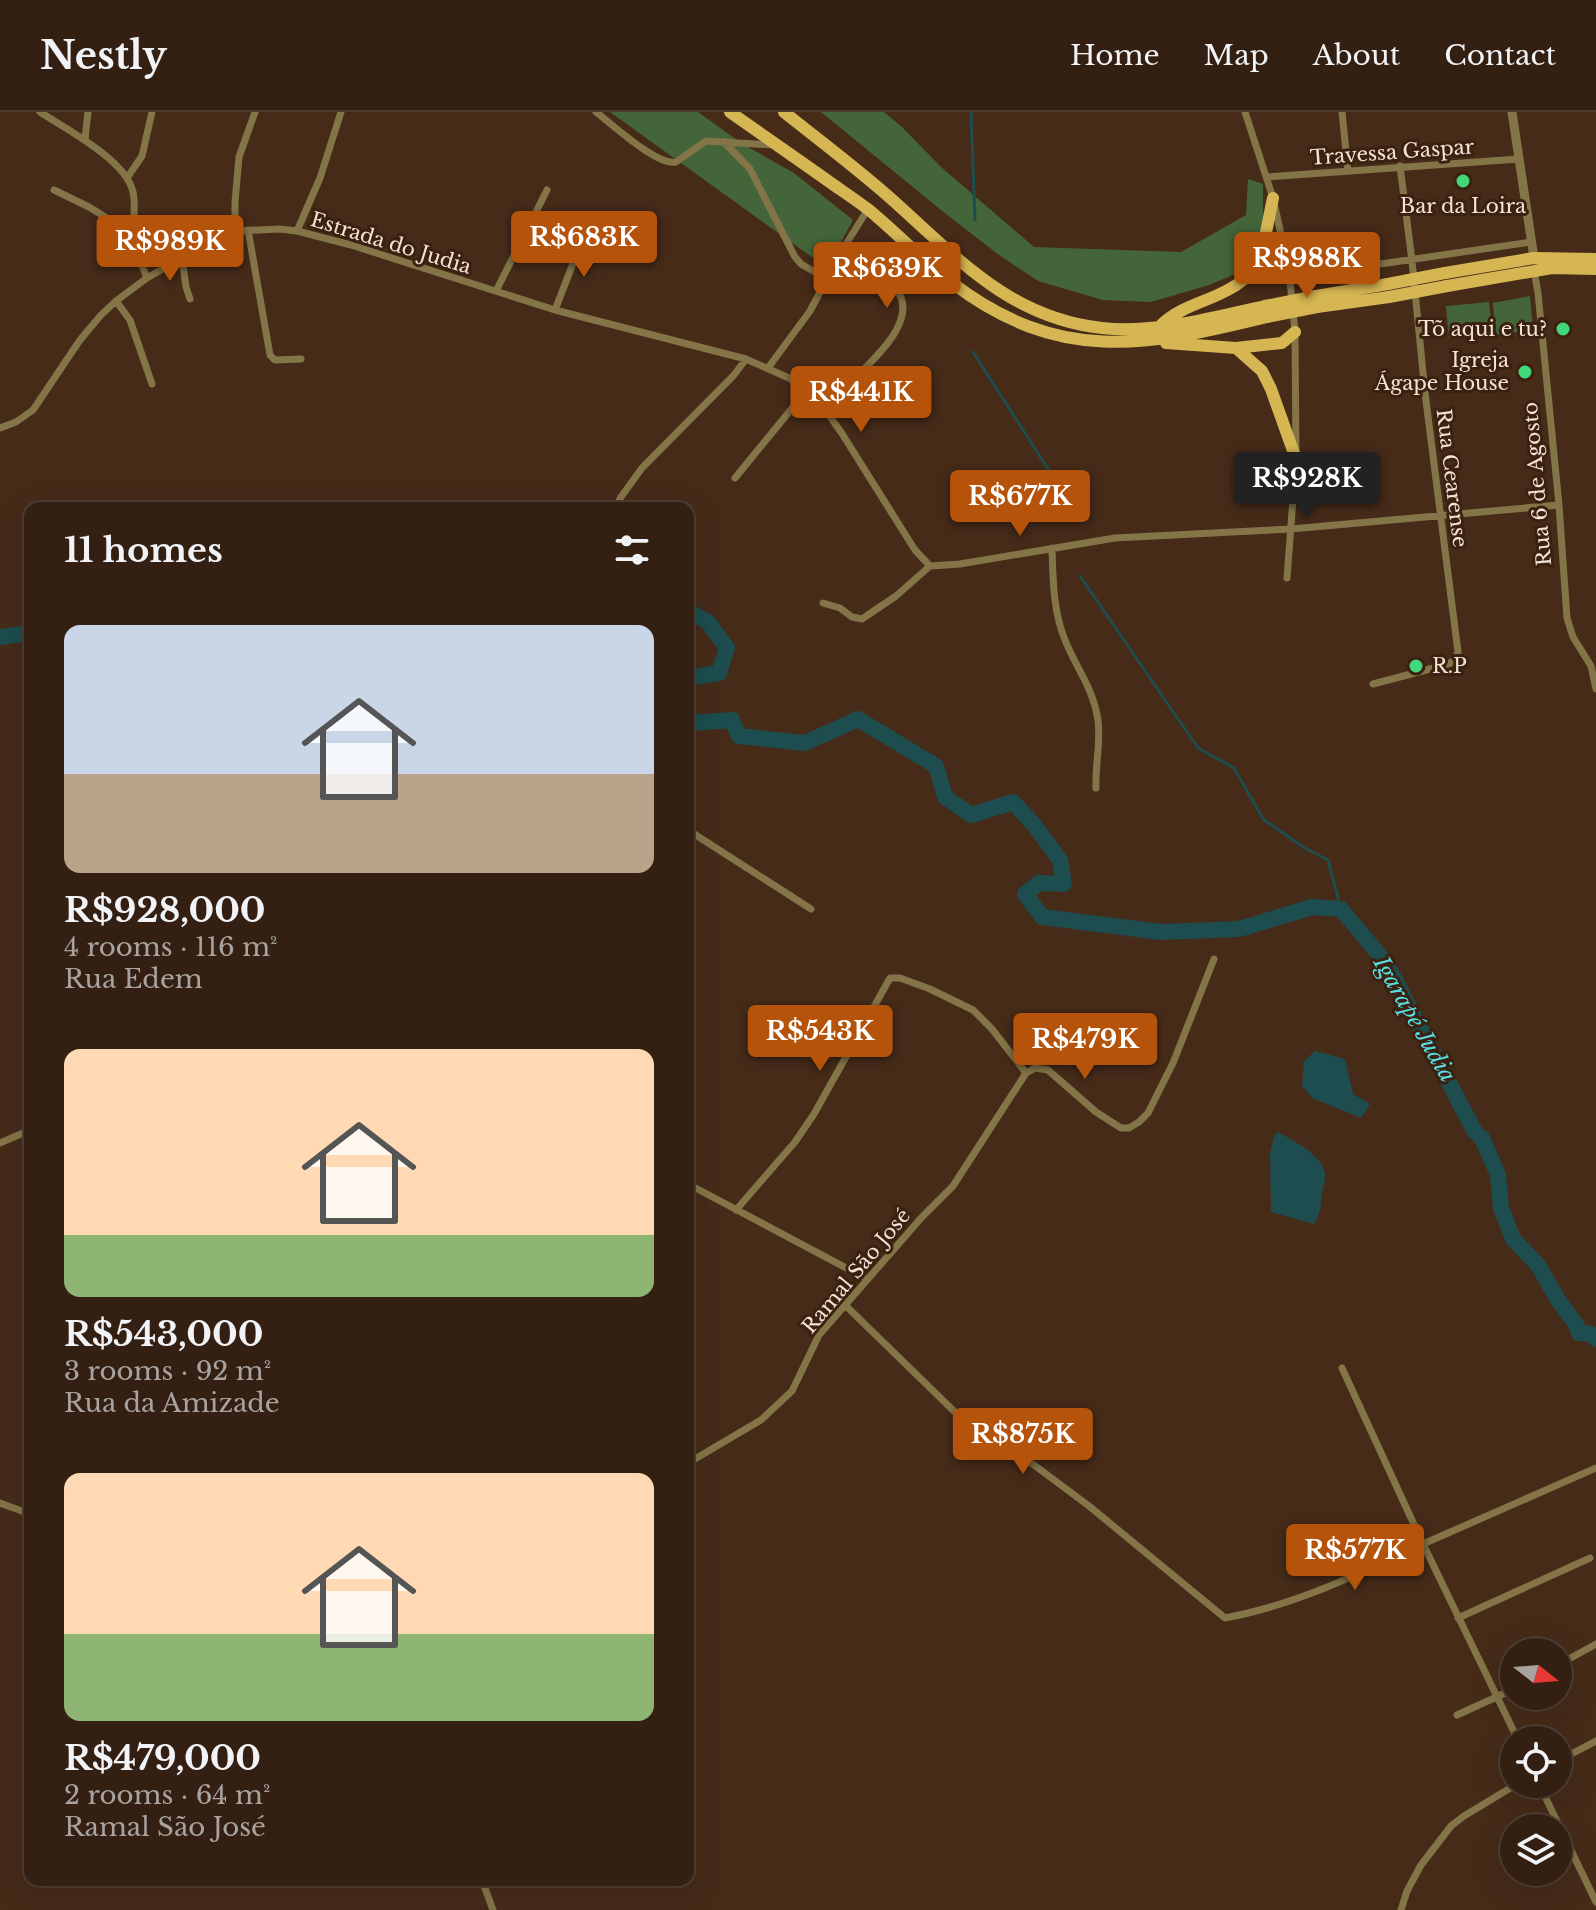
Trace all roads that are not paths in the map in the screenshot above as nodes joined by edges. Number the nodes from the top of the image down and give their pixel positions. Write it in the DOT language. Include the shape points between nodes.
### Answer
graph roads {
  1 [pos="40,112"];
  2 [pos="88,112"];
  3 [pos="152,112"];
  4 [pos="255,112"];
  5 [pos="341,112"];
  6 [pos="596,112"];
  7 [pos="730,112"];
  8 [pos="784,112"];
  9 [pos="1245,112"];
  10 [pos="1342,112"];
  11 [pos="1512,112"];
  12 [pos="85,139"];
  13 [pos="724,142"];
  14 [pos="778,146"];
  15 [pos="1519,159"];
  16 [pos="1400,166"];
  17 [pos="1348,171"];
  18 [pos="1267,177"];
  19 [pos="127,178"];
  20 [pos="54,190"];
  21 [pos="547,190"];
  22 [pos="1273,198"];
  23 [pos="868,209"];
  24 [pos="134,230"];
  25 [pos="248,230"];
  26 [pos="235,231"];
  27 [pos="297,231"];
  28 [pos="584,235"];
  29 [pos="1531,242"];
  30 [pos="843,249"];
  31 [pos="182,259"];
  32 [pos="1596,259"];
  33 [pos="1412,261"];
  34 [pos="1534,264"];
  35 [pos="1596,269"];
  36 [pos="1255,270"];
  37 [pos="1289,271"];
  38 [pos="147,278"];
  39 [pos="827,279"];
  40 [pos="496,291"];
  41 [pos="190,299"];
  42 [pos="116,301"];
  43 [pos="555,310"];
  44 [pos="1266,311"];
  45 [pos="1160,326"];
  46 [pos="1295,332"];
  47 [pos="1151,341"];
  48 [pos="1236,348"];
  49 [pos="301,359"];
  50 [pos="746,359"];
  51 [pos="768,368"];
  52 [pos="853,380"];
  53 [pos="152,384"];
  54 [pos="807,390"];
  55 [pos="0,428"];
  56 [pos="1296,459"];
  57 [pos="735,478"];
  58 [pos="618,502"];
  59 [pos="1559,505"];
  60 [pos="1440,515"];
  61 [pos="1291,529"];
  62 [pos="1052,548"];
  63 [pos="930,566"];
  64 [pos="1287,578"];
  65 [pos="823,603"];
  66 [pos="1373,684"];
  67 [pos="1596,689"];
  68 [pos="1096,788"];
  69 [pos="694,834"];
  70 [pos="811,909"];
  71 [pos="1214,959"];
  72 [pos="1026,1073"];
  73 [pos="24,1133"];
  74 [pos="0,1143"];
  75 [pos="694,1187"];
  76 [pos="736,1210"];
  77 [pos="867,1279"];
  78 [pos="846,1306"];
  79 [pos="1342,1368"];
  80 [pos="694,1459"];
  81 [pos="1596,1468"];
  82 [pos="0,1503"];
  83 [pos="24,1512"];
  84 [pos="1423,1544"];
  85 [pos="1590,1558"];
  86 [pos="1458,1618"];
  87 [pos="1596,1644"];
  88 [pos="1572,1657"];
  89 [pos="1500,1696"];
  90 [pos="1497,1698"];
  91 [pos="1457,1715"];
  92 [pos="1511,1726"];
  93 [pos="1596,1741"];
  94 [pos="1572,1754"];
  95 [pos="1500,1794"];
  96 [pos="1546,1798"];
  97 [pos="484,1886"];
  98 [pos="1596,1902"];
  99 [pos="493,1910"];
  100 [pos="1401,1910"];
  1 -- 12 [label="street"];
  2 -- 12 [label="street"];
  3 -- 19 [label="street" via="142,156"];
  4 -- 26 [label="street" via="237,167"];
  5 -- 27 [label="street"];
  6 -- 13 [label="street" via="671,164 706,141"];
  7 -- 14 [label="main road"];
  8 -- 45 [label="main road" via="976,275 1013,300 1074,324"];
  9 -- 18 [label="street"];
  10 -- 17 [label="street"];
  11 -- 15 [label="street, Rua 6 de Agosto"];
  12 -- 19 [label="street"];
  13 -- 14 [label="street"];
  13 -- 39 [label="street" via="750,169 795,257"];
  14 -- 23 [label="main road"];
  15 -- 16 [label="street, Travessa Gaspar"];
  15 -- 29 [label="street, Rua 6 de Agosto"];
  16 -- 17 [label="street, Travessa Gaspar"];
  16 -- 33 [label="street, Rua Cearense"];
  17 -- 18 [label="street, Travessa Gaspar"];
  18 -- 22 [label="street"];
  19 -- 24 [label="street" via="133,192"];
  20 -- 24 [label="street"];
  21 -- 40 [label="street"];
  22 -- 36 [label="main road"];
  22 -- 37 [label="street"];
  23 -- 30 [label="street"];
  23 -- 47 [label="main road" via="949,281 1017,322 1073,339"];
  24 -- 38 [label="street"];
  25 -- 26 [label="street, Estrada do Judia"];
  25 -- 27 [label="street, Estrada do Judia"];
  25 -- 49 [label="street" via="270,355 275,360"];
  26 -- 31 [label="street, Estrada do Judia"];
  27 -- 40 [label="street, Estrada do Judia"];
  28 -- 43 [label="street"];
  29 -- 33 [label="street"];
  29 -- 34 [label="street, Rua 6 de Agosto"];
  30 -- 39 [label="street"];
  30 -- 52 [label="street" via="899,292 903,306 888,344"];
  31 -- 38 [label="street, Estrada do Judia"];
  31 -- 41 [label="street"];
  32 -- 34 [label="main road"];
  33 -- 37 [label="street" via="1319,273"];
  33 -- 60 [label="street, Rua Cearense"];
  34 -- 35 [label="main road"];
  34 -- 44 [label="main road, bridge"];
  34 -- 59 [label="street, Rua 6 de Agosto"];
  36 -- 37 [label="main road" via="1277,265"];
  36 -- 45 [label="main road" via="1231,289 1181,309"];
  37 -- 46 [label="street"];
  38 -- 42 [label="street, Estrada do Judia"];
  39 -- 51 [label="street"];
  40 -- 43 [label="street, Estrada do Judia"];
  42 -- 53 [label="street" via="130,320"];
  42 -- 55 [label="street, Estrada do Judia" via="80,340 33,410"];
  43 -- 50 [label="street, Estrada do Judia"];
  44 -- 45 [label="main road"];
  44 -- 47 [label="main road" via="1209,331"];
  46 -- 48 [label="main road" via="1282,343"];
  46 -- 56 [label="street"];
  47 -- 48 [label="main road"];
  48 -- 56 [label="main road" via="1262,371"];
  50 -- 51 [label="street, Estrada do Judia"];
  50 -- 58 [label="street" via="642,468"];
  51 -- 54 [label="street, Estrada do Judia"];
  54 -- 57 [label="street"];
  54 -- 63 [label="street, Estrada do Judia"];
  56 -- 61 [label="street"];
  59 -- 60 [label="street"];
  59 -- 67 [label="street, Rua 6 de Agosto" via="1567,618 1591,666"];
  60 -- 61 [label="street"];
  60 -- 66 [label="street, Rua Cearense" via="1458,652 1449,664"];
  61 -- 62 [label="street" via="1115,538"];
  61 -- 64 [label="street"];
  62 -- 63 [label="street"];
  62 -- 68 [label="street" via="1057,616 1098,718"];
  63 -- 65 [label="street" via="862,619"];
  69 -- 70 [label="street"];
  71 -- 72 [label="street" via="1173,1063 1139,1122 1121,1128 1054,1074 1040,1068"];
  72 -- 76 [label="street" via="973,1010 894,977 814,1114"];
  72 -- 77 [label="street, Ramal São José" via="953,1186"];
  73 -- 74 [label="street"];
  75 -- 76 [label="street"];
  76 -- 77 [label="street"];
  77 -- 78 [label="street, Ramal São José"];
  78 -- 80 [label="street, Ramal São José" via="819,1335 792,1391 761,1420"];
  78 -- 84 [label="street" via="959,1416 1089,1506 1225,1618 1322,1590"];
  79 -- 84 [label="street"];
  81 -- 84 [label="street"];
  82 -- 83 [label="street"];
  84 -- 86 [label="street"];
  85 -- 86 [label="street"];
  86 -- 90 [label="street"];
  87 -- 88 [label="street"];
  89 -- 90 [label="street"];
  90 -- 91 [label="street"];
  90 -- 92 [label="street"];
  93 -- 94 [label="street"];
  95 -- 100 [label="street" via="1451,1826 1421,1865"];
  96 -- 98 [label="street"];
  97 -- 99 [label="street"];
}
